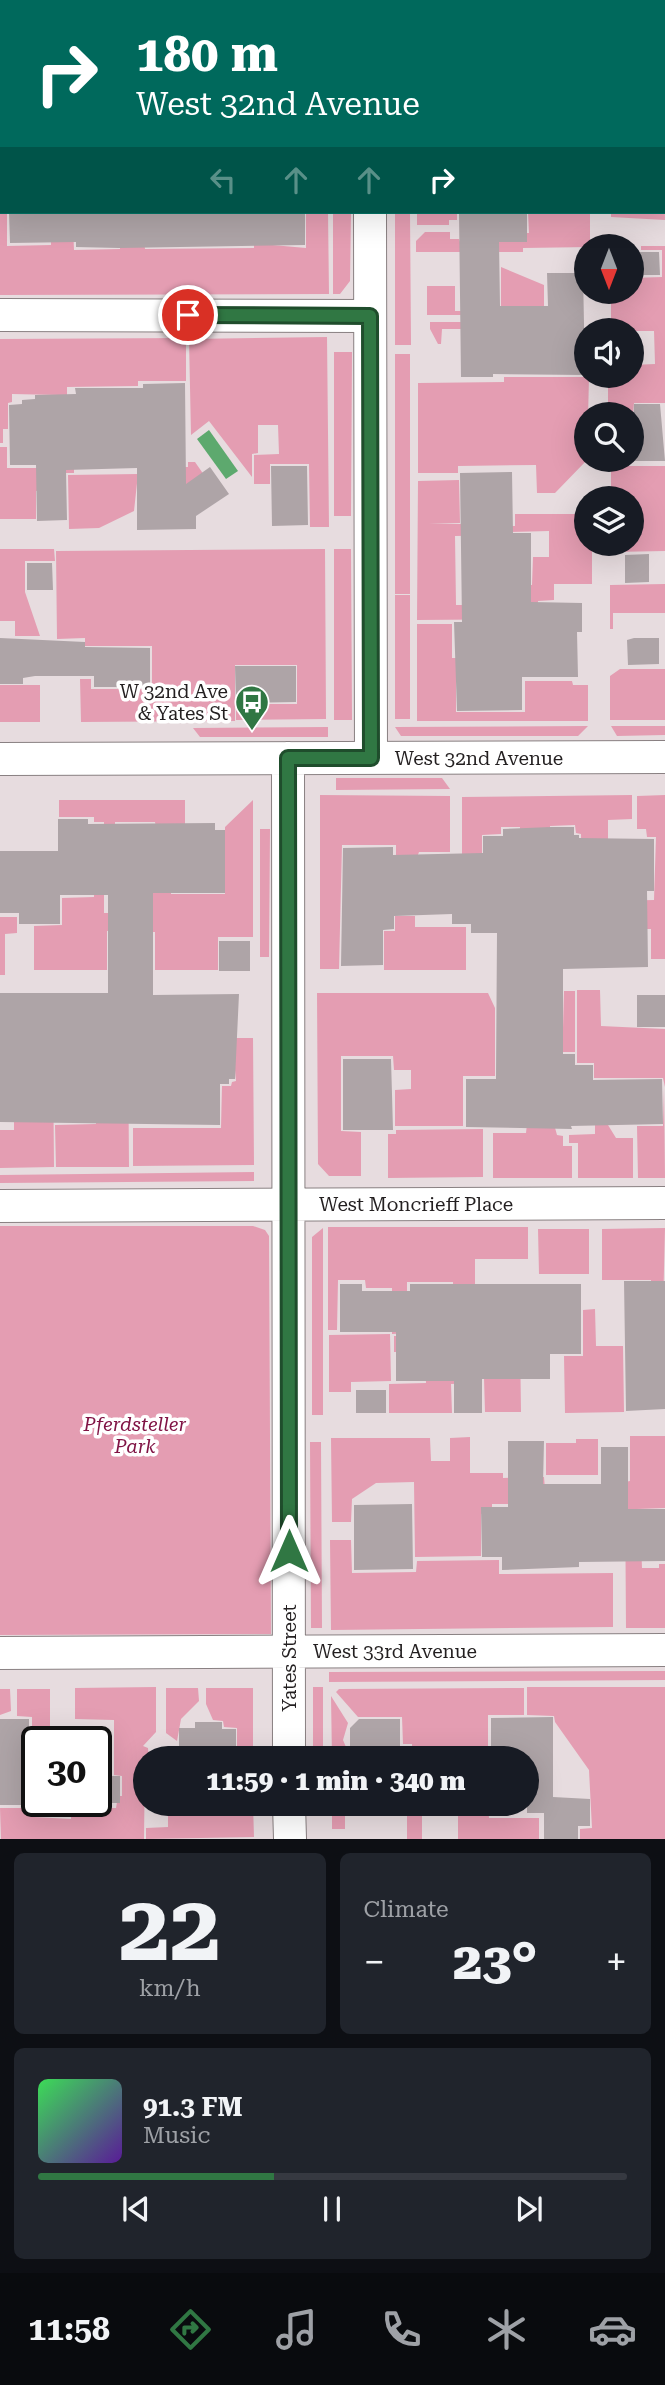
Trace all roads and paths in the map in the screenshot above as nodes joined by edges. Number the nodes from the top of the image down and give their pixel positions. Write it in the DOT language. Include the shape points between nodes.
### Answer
graph roads {
  1 [pos="370,214"];
  2 [pos="0,315"];
  3 [pos="370,316"];
  4 [pos="665,757"];
  5 [pos="288,758"];
  6 [pos="371,758"];
  7 [pos="0,759"];
  8 [pos="665,1203"];
  9 [pos="288,1204"];
  10 [pos="0,1206"];
  11 [pos="665,1650"];
  12 [pos="289,1651"];
  13 [pos="0,1653"];
  14 [pos="289,1746"];
  15 [pos="289,1816"];
  16 [pos="289,1839"];
  1 -- 3 [label="street"];
  2 -- 3 [label="street"];
  3 -- 6 [label="street"];
  4 -- 6 [label="street, West 32nd Avenue"];
  5 -- 6 [label="street, West 32nd Avenue"];
  5 -- 7 [label="street, West 32nd Avenue"];
  5 -- 9 [label="street, Yates Street"];
  8 -- 9 [label="street, West Moncrieff Place"];
  9 -- 10 [label="street, West Moncrieff Place"];
  9 -- 12 [label="street, Yates Street"];
  11 -- 12 [label="street, West 33rd Avenue"];
  12 -- 13 [label="street, West 33rd Avenue"];
  12 -- 14 [label="street, Yates Street"];
  15 -- 16 [label="street"];
}
